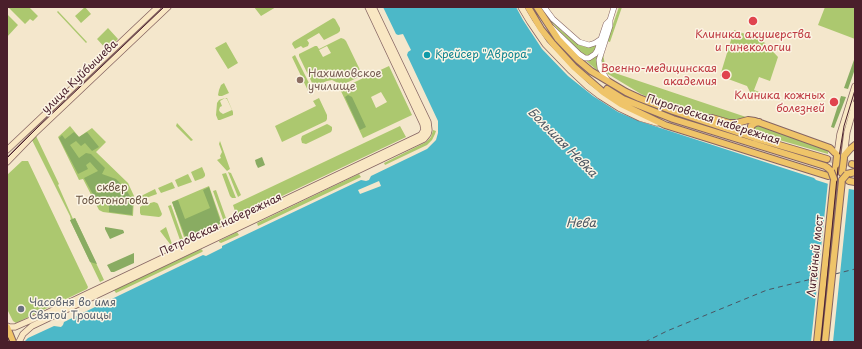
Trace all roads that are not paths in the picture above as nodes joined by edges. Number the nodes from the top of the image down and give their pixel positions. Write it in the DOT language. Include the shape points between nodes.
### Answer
graph roads {
  1 [pos="158,7"];
  2 [pos="168,7"];
  3 [pos="368,7"];
  4 [pos="373,7"];
  5 [pos="521,7"];
  6 [pos="528,7"];
  7 [pos="537,7"];
  8 [pos="544,7"];
  9 [pos="614,7"];
  10 [pos="610,20"];
  11 [pos="546,21"];
  12 [pos="601,39"];
  13 [pos="591,81"];
  14 [pos="608,82"];
  15 [pos="855,86"];
  16 [pos="855,104"];
  17 [pos="697,119"];
  18 [pos="759,122"];
  19 [pos="665,124"];
  20 [pos="427,127"];
  21 [pos="755,138"];
  22 [pos="839,143"];
  23 [pos="855,145"];
  24 [pos="830,148"];
  25 [pos="7,150"];
  26 [pos="837,156"];
  27 [pos="844,157"];
  28 [pos="827,159"];
  29 [pos="7,162"];
  30 [pos="855,172"];
  31 [pos="832,174"];
  32 [pos="845,174"];
  33 [pos="24,323"];
  34 [pos="7,326"];
  35 [pos="28,328"];
  36 [pos="13,342"];
  37 [pos="19,342"];
  38 [pos="817,342"];
  39 [pos="825,342"];
  1 -- 25 [label="main road, улица Куйбышева"];
  2 -- 29 [label="main road, улица Куйбышева"];
  3 -- 20 [label="main road"];
  4 -- 20 [label="main road"];
  5 -- 19 [label="main road" via="545,44 570,72 587,86 619,108 640,118"];
  6 -- 13 [label="main road, Пироговская набережная" via="553,44"];
  7 -- 11 [label="main road, Пироговская набережная"];
  8 -- 12 [label="street" via="553,19 579,42 589,45"];
  9 -- 10 [label="street"];
  10 -- 12 [label="street"];
  10 -- 14 [label="street" via="599,60 600,68"];
  11 -- 12 [label="street" via="585,58 595,54"];
  11 -- 14 [label="main road, Пироговская набережная" via="558,40 578,60"];
  13 -- 19 [label="main road, Пироговская набережная" via="621,104"];
  13 -- 31 [label="main road, Пироговская набережная" via="623,99 672,119 825,166"];
  14 -- 17 [label="main road, Пироговская набережная" via="639,98"];
  15 -- 22 [label="main road"];
  16 -- 27 [label="main road" via="847,132"];
  17 -- 18 [label="main road" via="712,118 733,123 748,120"];
  17 -- 21 [label="main road, Пироговская набережная"];
  18 -- 21 [label="main road, Пироговская набережная" via="751,126"];
  18 -- 24 [label="main road, Пироговская набережная"];
  19 -- 31 [label="main road, Пироговская набережная" via="781,162"];
  20 -- 33 [label="main road, Петровская набережная" via="416,138"];
  20 -- 35 [label="main road, Петровская набережная" via="428,134 423,140"];
  21 -- 28 [label="main road, Пироговская набережная"];
  22 -- 24 [label="main road" via="836,147"];
  22 -- 26 [label="main road"];
  23 -- 27 [label="main road"];
  24 -- 26 [label="main road, Пироговская набережная"];
  26 -- 31 [label="main road, Литейный мост, bridge"];
  27 -- 32 [label="main road, Литейный мост, bridge"];
  30 -- 32 [label="main road"];
  31 -- 38 [label="main road, Литейный мост"];
  32 -- 39 [label="main road, Литейный мост, bridge" via="842,180"];
  33 -- 34 [label="main road, Петровская набережная" via="12,328"];
  33 -- 35 [label="main road" via="24,327"];
  34 -- 36 [label="main road"];
  35 -- 37 [label="main road"];
}
